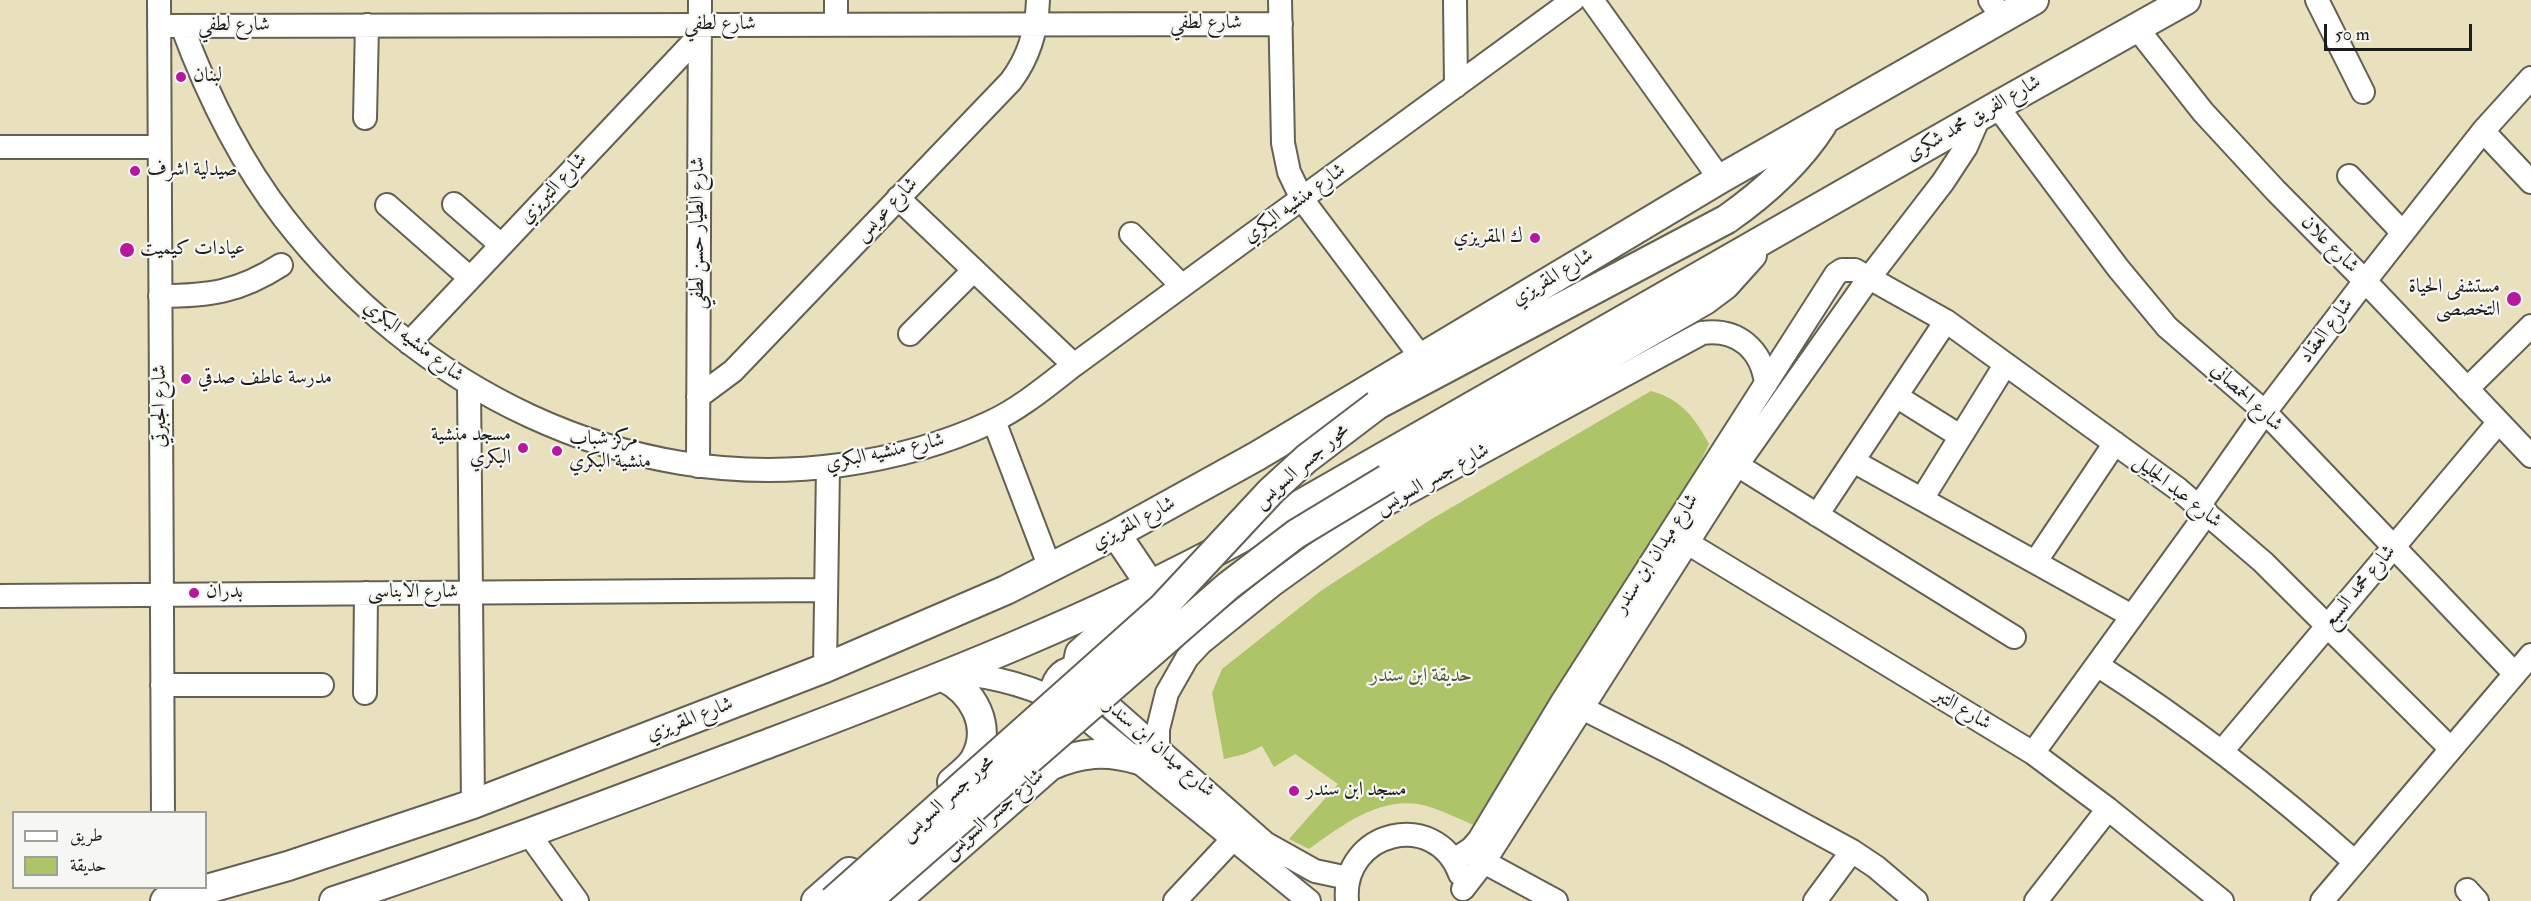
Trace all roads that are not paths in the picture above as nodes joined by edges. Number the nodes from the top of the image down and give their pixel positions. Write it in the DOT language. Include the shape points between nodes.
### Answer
graph roads {
  1 [pos="159,0"];
  2 [pos="700,0"];
  3 [pos="836,0"];
  4 [pos="1038,0"];
  5 [pos="1280,0"];
  6 [pos="1455,0"];
  7 [pos="1573,0"];
  8 [pos="1592,0"];
  9 [pos="2034,0"];
  10 [pos="2186,0"];
  11 [pos="2317,0"];
  12 [pos="1996,8"];
  13 [pos="1281,24"];
  14 [pos="836,25"];
  15 [pos="1036,25"];
  16 [pos="159,26"];
  17 [pos="182,26"];
  18 [pos="367,26"];
  19 [pos="2136,27"];
  20 [pos="700,30"];
  21 [pos="2531,78"];
  22 [pos="1456,86"];
  23 [pos="2363,93"];
  24 [pos="1988,110"];
  25 [pos="1828,116"];
  26 [pos="365,118"];
  27 [pos="2483,131"];
  28 [pos="0,147"];
  29 [pos="159,147"];
  30 [pos="2349,177"];
  31 [pos="1719,179"];
  32 [pos="2531,182"];
  33 [pos="898,198"];
  34 [pos="1302,199"];
  35 [pos="454,204"];
  36 [pos="387,205"];
  37 [pos="2403,233"];
  38 [pos="1131,234"];
  39 [pos="1764,239"];
  40 [pos="501,245"];
  41 [pos="281,265"];
  42 [pos="974,270"];
  43 [pos="470,278"];
  44 [pos="1869,278"];
  45 [pos="2365,281"];
  46 [pos="1182,286"];
  47 [pos="160,296"];
  48 [pos="1946,321"];
  49 [pos="2531,326"];
  50 [pos="910,334"];
  51 [pos="409,343"];
  52 [pos="1421,357"];
  53 [pos="2005,365"];
  54 [pos="1074,366"];
  55 [pos="1766,384"];
  56 [pos="469,385"];
  57 [pos="2467,389"];
  58 [pos="1896,396"];
  59 [pos="698,397"];
  60 [pos="2265,412"];
  61 [pos="994,421"];
  62 [pos="2498,423"];
  63 [pos="1960,436"];
  64 [pos="2115,443"];
  65 [pos="2531,456"];
  66 [pos="1853,461"];
  67 [pos="1737,465"];
  68 [pos="698,466"];
  69 [pos="828,467"];
  70 [pos="1922,499"];
  71 [pos="2203,510"];
  72 [pos="1817,515"];
  73 [pos="1116,534"];
  74 [pos="1686,542"];
  75 [pos="2393,548"];
  76 [pos="2036,561"];
  77 [pos="1050,568"];
  78 [pos="1151,586"];
  79 [pos="826,591"];
  80 [pos="366,593"];
  81 [pos="472,593"];
  82 [pos="161,595"];
  83 [pos="0,596"];
  84 [pos="2132,616"];
  85 [pos="2327,626"];
  86 [pos="2014,637"];
  87 [pos="2531,655"];
  88 [pos="2097,665"];
  89 [pos="825,668"];
  90 [pos="1074,668"];
  91 [pos="2515,674"];
  92 [pos="947,675"];
  93 [pos="162,685"];
  94 [pos="322,685"];
  95 [pos="365,693"];
  96 [pos="1052,696"];
  97 [pos="1573,703"];
  98 [pos="2451,748"];
  99 [pos="2223,750"];
  100 [pos="1148,753"];
  101 [pos="2033,753"];
  102 [pos="976,758"];
  103 [pos="1030,782"];
  104 [pos="473,804"];
  105 [pos="2108,809"];
  106 [pos="163,811"];
  107 [pos="529,834"];
  108 [pos="1233,839"];
  109 [pos="1852,851"];
  110 [pos="1454,860"];
  111 [pos="2355,861"];
  112 [pos="1484,862"];
  113 [pos="1348,878"];
  114 [pos="206,889"];
  115 [pos="207,889"];
  116 [pos="1463,895"];
  117 [pos="164,901"];
  118 [pos="334,901"];
  119 [pos="577,901"];
  120 [pos="816,901"];
  121 [pos="832,901"];
  122 [pos="867,901"];
  123 [pos="896,901"];
  124 [pos="1175,901"];
  125 [pos="1309,901"];
  126 [pos="1347,901"];
  127 [pos="1556,901"];
  128 [pos="1815,901"];
  129 [pos="1916,901"];
  130 [pos="2036,901"];
  131 [pos="2222,901"];
  132 [pos="2322,901"];
  1 -- 16 [label="street, شارع الجبرتي"];
  2 -- 20 [label="street, شارع الطيار حسن لطفي"];
  3 -- 14 [label="street"];
  4 -- 15 [label="street, شارع عويس"];
  5 -- 13 [label="street"];
  6 -- 22 [label="street"];
  7 -- 22 [label="street, شارع منشيه البكري"];
  8 -- 31 [label="street"];
  9 -- 12 [label="main road, شارع المقريزي"];
  10 -- 19 [label="main road, شارع الفريق محمد شكرى"];
  11 -- 23 [label="street"];
  12 -- 25 [label="main road, شارع المقريزي"];
  13 -- 15 [label="street, شارع لطفي"];
  13 -- 34 [label="street" via="1283,143 1289,172"];
  14 -- 15 [label="street, شارع لطفي"];
  14 -- 20 [label="street, شارع لطفي"];
  15 -- 33 [label="street, شارع عويس" via="1025,60 1011,81"];
  16 -- 17 [label="street, شارع لطفي"];
  16 -- 29 [label="street, شارع الجبرتي"];
  17 -- 18 [label="street, شارع لطفي"];
  17 -- 51 [label="street, شارع منشيه البكري" via="224,125 277,208 329,271"];
  18 -- 20 [label="street, شارع لطفي"];
  18 -- 26 [label="street"];
  19 -- 24 [label="main road, شارع الفريق محمد شكرى"];
  19 -- 45 [label="street, شارع علان" via="2204,112"];
  20 -- 40 [label="street, شارع التبريزي"];
  20 -- 59 [label="street, شارع الطيار حسن لطفي"];
  21 -- 27 [label="street, شارع العقاد"];
  22 -- 34 [label="street, شارع منشيه البكري"];
  24 -- 39 [label="main road, شارع الفريق محمد شكرى"];
  24 -- 44 [label="street, شارع ميدان ابن سندر" via="1955,164"];
  24 -- 60 [label="street, شارع الحمصاني" via="2167,327"];
  25 -- 31 [label="main road, شارع المقريزي"];
  25 -- 121 [label="main road, محور جسر السويس, bridge" via="1797,160 1727,219 1377,405 1306,459 1271,490 1162,608"];
  27 -- 32 [label="street"];
  27 -- 37 [label="street, شارع العقاد"];
  28 -- 29 [label="street"];
  29 -- 47 [label="street, شارع الجبرتي"];
  30 -- 37 [label="street"];
  31 -- 52 [label="main road, شارع المقريزي"];
  33 -- 42 [label="street"];
  33 -- 59 [label="street, شارع عويس" via="733,371"];
  34 -- 46 [label="street, شارع منشيه البكري"];
  34 -- 52 [label="street"];
  35 -- 40 [label="street"];
  36 -- 43 [label="street"];
  37 -- 45 [label="street, شارع العقاد"];
  38 -- 46 [label="street"];
  39 -- 78 [label="main road"];
  39 -- 122 [label="main road, محور جسر السويس, bridge" via="1743,267 1706,300 1296,534 1228,585"];
  40 -- 43 [label="street, شارع التبريزي"];
  41 -- 47 [label="street" via="234,290 199,296"];
  42 -- 50 [label="street"];
  42 -- 54 [label="street"];
  43 -- 51 [label="street, شارع التبريزي"];
  44 -- 48 [label="street, شارع عبد الجليل"];
  44 -- 55 [label="street, شارع ميدان ابن سندر" via="1855,270 1836,274"];
  44 -- 67 [label="street, شارع ميدان ابن سندر"];
  45 -- 57 [label="street, شارع علان"];
  45 -- 60 [label="street, شارع العقاد"];
  46 -- 54 [label="street, شارع منشيه البكري"];
  47 -- 82 [label="street, شارع الجبرتي"];
  48 -- 53 [label="street, شارع عبد الجليل"];
  48 -- 58 [label="street"];
  49 -- 57 [label="street"];
  51 -- 56 [label="street, شارع منشيه البكري"];
  52 -- 73 [label="main road, شارع المقريزي" via="1257,456"];
  53 -- 63 [label="street"];
  53 -- 64 [label="street, شارع عبد الجليل"];
  54 -- 61 [label="street, شارع منشيه البكري"];
  55 -- 97 [label="street, شارع ميدان ابن سندر"];
  55 -- 100 [label="street, شارع جسر السويس" via="1761,362 1749,345 1732,334 1702,333 1381,507 1274,584 1201,643 1167,693"];
  56 -- 68 [label="street, شارع منشيه البكري" via="514,410 580,437"];
  56 -- 81 [label="street"];
  57 -- 62 [label="street, شارع علان"];
  58 -- 63 [label="street"];
  58 -- 66 [label="street"];
  59 -- 68 [label="street, شارع الطيار حسن لطفي"];
  60 -- 71 [label="street, شارع العقاد"];
  60 -- 75 [label="street, شارع الحمصاني"];
  61 -- 69 [label="street, شارع منشيه البكري" via="918,449"];
  61 -- 77 [label="street"];
  62 -- 65 [label="street, شارع علان"];
  62 -- 75 [label="street, شارع محمد السبع"];
  63 -- 70 [label="street"];
  64 -- 71 [label="street, شارع عبد الجليل"];
  64 -- 76 [label="street"];
  66 -- 70 [label="street"];
  66 -- 72 [label="street"];
  67 -- 72 [label="street"];
  67 -- 74 [label="street, شارع ميدان ابن سندر"];
  68 -- 69 [label="street, شارع منشيه البكري" via="763,470"];
  69 -- 79 [label="street"];
  70 -- 76 [label="street"];
  71 -- 84 [label="street, شارع العقاد"];
  71 -- 85 [label="street, شارع عبد الجليل" via="2263,562"];
  72 -- 86 [label="street"];
  73 -- 77 [label="main road, شارع المقريزي"];
  73 -- 78 [label="main road"];
  74 -- 97 [label="street, شارع ميدان ابن سندر"];
  74 -- 101 [label="street, شارع التبر"];
  75 -- 85 [label="street, شارع محمد السبع"];
  75 -- 91 [label="street, شارع الحمصاني"];
  76 -- 84 [label="street"];
  77 -- 89 [label="main road, شارع المقريزي"];
  78 -- 90 [label="street" via="1081,646"];
  78 -- 92 [label="main road"];
  79 -- 81 [label="street, شارع الابناسى"];
  79 -- 89 [label="street"];
  80 -- 81 [label="street, شارع الابناسى"];
  80 -- 82 [label="street, شارع الابناسى"];
  80 -- 95 [label="street"];
  81 -- 104 [label="street"];
  82 -- 83 [label="street, شارع الابناسى"];
  82 -- 93 [label="street, شارع الجبرتي"];
  84 -- 88 [label="street, شارع العقاد"];
  85 -- 98 [label="street, شارع عبد الجليل"];
  85 -- 99 [label="street, شارع محمد السبع"];
  87 -- 91 [label="street"];
  88 -- 99 [label="street"];
  88 -- 101 [label="street, شارع العقاد"];
  89 -- 104 [label="main road, شارع المقريزي"];
  90 -- 96 [label="street" via="1057,677"];
  90 -- 100 [label="street, شارع ميدان ابن سندر" via="1081,681"];
  91 -- 98 [label="street"];
  92 -- 96 [label="street, شارع ميدان ابن سندر" via="1004,679"];
  92 -- 102 [label="main road" via="977,708 982,731"];
  92 -- 107 [label="main road"];
  93 -- 94 [label="street"];
  93 -- 106 [label="street, شارع الجبرتي"];
  96 -- 100 [label="street, شارع ميدان ابن سندر"];
  97 -- 109 [label="street"];
  97 -- 110 [label="street, شارع ميدان ابن سندر" via="1479,840"];
  97 -- 112 [label="street, شارع ميدان ابن سندر"];
  98 -- 111 [label="street"];
  99 -- 111 [label="street"];
  100 -- 103 [label="main road, شارع جسر السويس" via="1076,756 1050,766"];
  100 -- 108 [label="street, شارع ميدان ابن سندر"];
  100 -- 113 [label="street, شارع ميدان ابن سندر" via="1265,843 1316,871"];
  101 -- 105 [label="street, شارع التبر"];
  102 -- 103 [label="main road" via="996,744 1008,745 1027,759"];
  102 -- 120 [label="main road"];
  103 -- 123 [label="main road, شارع جسر السويس"];
  104 -- 115 [label="main road, شارع المقريزي" via="309,860"];
  105 -- 130 [label="street"];
  105 -- 131 [label="street, شارع التبر"];
  107 -- 118 [label="main road"];
  107 -- 119 [label="street"];
  108 -- 124 [label="street"];
  108 -- 125 [label="street, شارع ميدان ابن سندر"];
  109 -- 128 [label="street"];
  109 -- 129 [label="street"];
  110 -- 113 [label="street" via="1431,840 1395,835 1363,852"];
  110 -- 116 [label="street"];
  111 -- 132 [label="street"];
  112 -- 116 [label="street, شارع ميدان ابن سندر"];
  112 -- 127 [label="street"];
  113 -- 126 [label="street"];
  114 -- 117 [label="main road, شارع المقريزي"];
}
